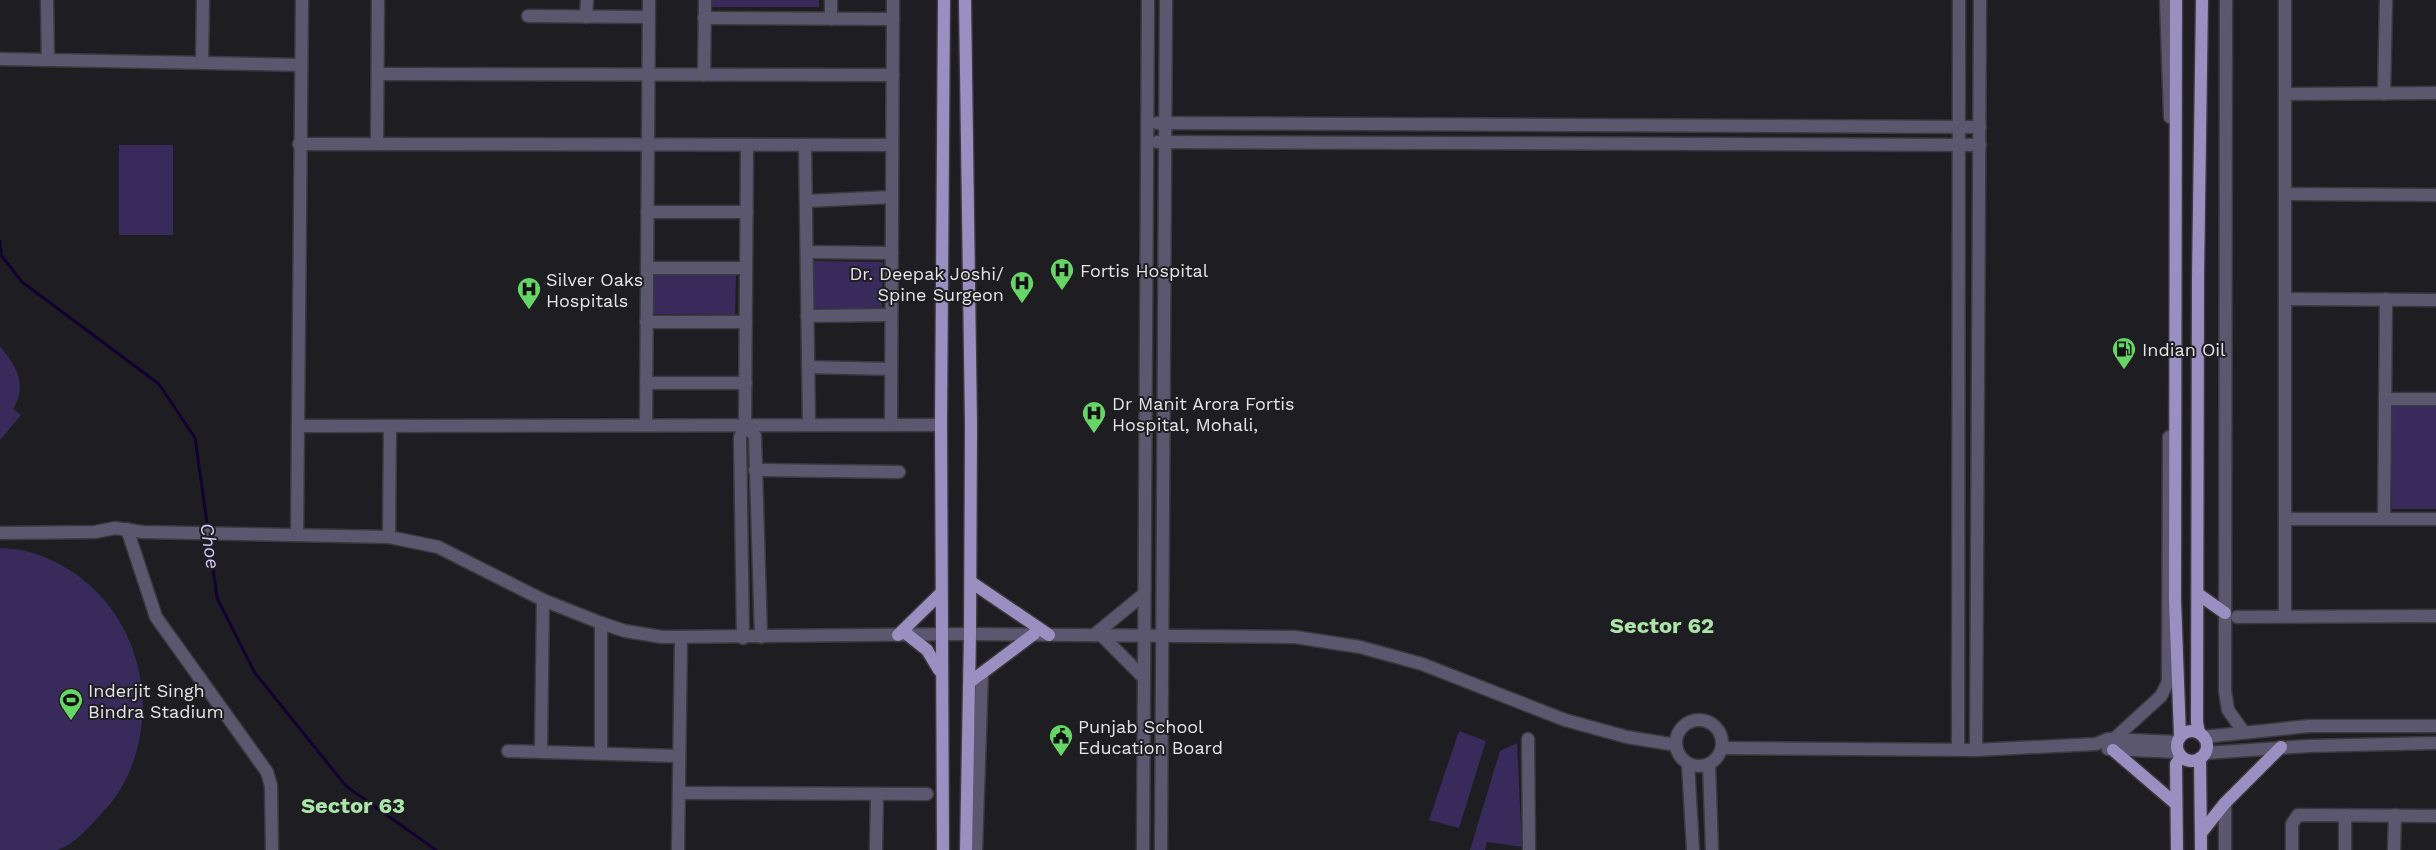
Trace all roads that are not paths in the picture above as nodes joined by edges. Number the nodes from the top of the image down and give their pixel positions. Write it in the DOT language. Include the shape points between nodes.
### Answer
graph roads {
  1 [pos="48,0"];
  2 [pos="203,0"];
  3 [pos="302,0"];
  4 [pos="378,0"];
  5 [pos="587,0"];
  6 [pos="648,0"];
  7 [pos="705,0"];
  8 [pos="831,0"];
  9 [pos="893,0"];
  10 [pos="944,0"];
  11 [pos="965,0"];
  12 [pos="1148,0"];
  13 [pos="1166,0"];
  14 [pos="1958,0"];
  15 [pos="1980,0"];
  16 [pos="2166,0"];
  17 [pos="2176,0"];
  18 [pos="2202,0"];
  19 [pos="2226,0"];
  20 [pos="2285,0"];
  21 [pos="2386,0"];
  22 [pos="528,16"];
  23 [pos="586,17"];
  24 [pos="648,17"];
  25 [pos="704,18"];
  26 [pos="831,19"];
  27 [pos="893,19"];
  28 [pos="0,59"];
  29 [pos="48,60"];
  30 [pos="202,62"];
  31 [pos="301,65"];
  32 [pos="378,74"];
  33 [pos="648,75"];
  34 [pos="704,75"];
  35 [pos="893,75"];
  36 [pos="2436,93"];
  37 [pos="2285,94"];
  38 [pos="2384,94"];
  39 [pos="1147,123"];
  40 [pos="1165,123"];
  41 [pos="1302,124"];
  42 [pos="1587,126"];
  43 [pos="1724,127"];
  44 [pos="1959,127"];
  45 [pos="1980,127"];
  46 [pos="1147,142"];
  47 [pos="1165,142"];
  48 [pos="1303,143"];
  49 [pos="299,144"];
  50 [pos="378,144"];
  51 [pos="1587,144"];
  52 [pos="648,145"];
  53 [pos="747,145"];
  54 [pos="805,145"];
  55 [pos="892,145"];
  56 [pos="1725,145"];
  57 [pos="1959,145"];
  58 [pos="1980,145"];
  59 [pos="2285,194"];
  60 [pos="2436,195"];
  61 [pos="892,197"];
  62 [pos="806,200"];
  63 [pos="647,212"];
  64 [pos="747,212"];
  65 [pos="806,252"];
  66 [pos="892,253"];
  67 [pos="647,268"];
  68 [pos="746,268"];
  69 [pos="2285,299"];
  70 [pos="2386,300"];
  71 [pos="2436,300"];
  72 [pos="891,315"];
  73 [pos="807,316"];
  74 [pos="646,322"];
  75 [pos="746,322"];
  76 [pos="808,367"];
  77 [pos="891,369"];
  78 [pos="1978,371"];
  79 [pos="1958,374"];
  80 [pos="646,383"];
  81 [pos="746,383"];
  82 [pos="2385,399"];
  83 [pos="2436,399"];
  84 [pos="891,423"];
  85 [pos="809,424"];
  86 [pos="940,424"];
  87 [pos="646,425"];
  88 [pos="746,425"];
  89 [pos="298,426"];
  90 [pos="390,426"];
  91 [pos="756,470"];
  92 [pos="899,472"];
  93 [pos="2384,518"];
  94 [pos="2285,519"];
  95 [pos="2436,519"];
  96 [pos="128,530"];
  97 [pos="0,533"];
  98 [pos="296,535"];
  99 [pos="389,537"];
  100 [pos="971,582"];
  101 [pos="941,593"];
  102 [pos="1144,594"];
  103 [pos="2198,594"];
  104 [pos="543,600"];
  105 [pos="2172,601"];
  106 [pos="2231,615"];
  107 [pos="2285,616"];
  108 [pos="2436,616"];
  109 [pos="601,623"];
  110 [pos="970,634"];
  111 [pos="1034,634"];
  112 [pos="1049,634"];
  113 [pos="903,635"];
  114 [pos="941,635"];
  115 [pos="1098,635"];
  116 [pos="1143,635"];
  117 [pos="1163,635"];
  118 [pos="681,638"];
  119 [pos="743,638"];
  120 [pos="760,638"];
  121 [pos="982,673"];
  122 [pos="941,675"];
  123 [pos="1143,677"];
  124 [pos="970,682"];
  125 [pos="2436,726"];
  126 [pos="2243,731"];
  127 [pos="2201,735"];
  128 [pos="1528,739"];
  129 [pos="2436,743"];
  130 [pos="1676,745"];
  131 [pos="2113,745"];
  132 [pos="2179,747"];
  133 [pos="2281,747"];
  134 [pos="1722,748"];
  135 [pos="1958,749"];
  136 [pos="1976,750"];
  137 [pos="508,751"];
  138 [pos="543,752"];
  139 [pos="601,752"];
  140 [pos="679,756"];
  141 [pos="2203,756"];
  142 [pos="1688,764"];
  143 [pos="1709,764"];
  144 [pos="679,793"];
  145 [pos="877,794"];
  146 [pos="927,794"];
  147 [pos="2225,803"];
  148 [pos="2176,804"];
  149 [pos="2346,815"];
  150 [pos="2395,815"];
  151 [pos="2436,816"];
  152 [pos="2201,833"];
  153 [pos="1143,845"];
  154 [pos="1161,845"];
  155 [pos="272,850"];
  156 [pos="678,850"];
  157 [pos="876,850"];
  158 [pos="943,850"];
  159 [pos="966,850"];
  160 [pos="976,850"];
  161 [pos="1529,850"];
  162 [pos="1693,850"];
  163 [pos="1712,850"];
  164 [pos="2177,850"];
  165 [pos="2201,850"];
  166 [pos="2225,850"];
  167 [pos="2292,850"];
  168 [pos="2345,850"];
  169 [pos="2394,850"];
  1 -- 29 [label="street"];
  2 -- 30 [label="street"];
  3 -- 31 [label="street"];
  4 -- 32 [label="street"];
  5 -- 23 [label="street"];
  6 -- 24 [label="street"];
  7 -- 25 [label="street"];
  8 -- 26 [label="street"];
  9 -- 27 [label="street"];
  10 -- 86 [label="main road"];
  11 -- 100 [label="main road"];
  12 -- 39 [label="street"];
  13 -- 40 [label="street"];
  14 -- 44 [label="street"];
  15 -- 45 [label="street"];
  16 -- 105 [label="street" via="2170,127"];
  17 -- 105 [label="main road"];
  18 -- 103 [label="main road"];
  19 -- 106 [label="street"];
  20 -- 37 [label="street"];
  21 -- 38 [label="street"];
  22 -- 23 [label="street"];
  23 -- 24 [label="street"];
  24 -- 33 [label="street"];
  25 -- 26 [label="street"];
  25 -- 34 [label="street"];
  26 -- 27 [label="street"];
  27 -- 35 [label="street"];
  28 -- 29 [label="street"];
  29 -- 30 [label="street"];
  30 -- 31 [label="street"];
  31 -- 49 [label="street"];
  32 -- 33 [label="street"];
  32 -- 50 [label="street"];
  33 -- 34 [label="street"];
  33 -- 52 [label="street"];
  34 -- 35 [label="street"];
  35 -- 55 [label="street"];
  36 -- 38 [label="street"];
  37 -- 38 [label="street"];
  37 -- 59 [label="street"];
  39 -- 40 [label="street"];
  39 -- 46 [label="street"];
  40 -- 41 [label="street"];
  40 -- 47 [label="street"];
  41 -- 42 [label="street"];
  41 -- 48 [label="street"];
  42 -- 43 [label="street"];
  42 -- 51 [label="street"];
  43 -- 44 [label="street"];
  43 -- 56 [label="street"];
  44 -- 45 [label="street"];
  44 -- 57 [label="street"];
  45 -- 58 [label="street"];
  46 -- 47 [label="street"];
  46 -- 102 [label="street"];
  47 -- 48 [label="street"];
  47 -- 117 [label="street"];
  48 -- 51 [label="street"];
  49 -- 50 [label="street"];
  49 -- 89 [label="street"];
  50 -- 52 [label="street"];
  51 -- 56 [label="street"];
  52 -- 53 [label="street"];
  52 -- 63 [label="street"];
  53 -- 54 [label="street"];
  53 -- 64 [label="street"];
  54 -- 55 [label="street"];
  54 -- 62 [label="street"];
  55 -- 61 [label="street"];
  56 -- 57 [label="street"];
  57 -- 58 [label="street"];
  57 -- 79 [label="street"];
  58 -- 78 [label="street"];
  59 -- 60 [label="street"];
  59 -- 69 [label="street"];
  61 -- 62 [label="street"];
  61 -- 66 [label="street"];
  62 -- 65 [label="street"];
  63 -- 64 [label="street"];
  63 -- 67 [label="street"];
  64 -- 68 [label="street"];
  65 -- 66 [label="street"];
  65 -- 73 [label="street"];
  66 -- 72 [label="street"];
  67 -- 68 [label="street"];
  67 -- 74 [label="street"];
  68 -- 75 [label="street"];
  69 -- 70 [label="street"];
  69 -- 94 [label="street"];
  70 -- 71 [label="street"];
  70 -- 82 [label="street"];
  72 -- 73 [label="street"];
  72 -- 77 [label="street"];
  73 -- 76 [label="street"];
  74 -- 75 [label="street"];
  74 -- 80 [label="street"];
  75 -- 81 [label="street"];
  76 -- 77 [label="street"];
  76 -- 85 [label="street"];
  77 -- 84 [label="street"];
  78 -- 79 [label="street"];
  78 -- 136 [label="street"];
  79 -- 135 [label="street"];
  80 -- 81 [label="street"];
  80 -- 87 [label="street"];
  81 -- 88 [label="street"];
  82 -- 83 [label="street"];
  82 -- 93 [label="street"];
  84 -- 85 [label="street"];
  84 -- 86 [label="street"];
  85 -- 88 [label="street"];
  86 -- 101 [label="main road"];
  87 -- 88 [label="street"];
  87 -- 90 [label="street"];
  88 -- 91 [label="street" via="754,436"];
  88 -- 119 [label="street" via="740,437"];
  89 -- 90 [label="street"];
  89 -- 98 [label="street"];
  90 -- 99 [label="street"];
  91 -- 92 [label="street"];
  91 -- 120 [label="street"];
  93 -- 94 [label="street"];
  93 -- 95 [label="street"];
  94 -- 107 [label="street"];
  96 -- 97 [label="street"];
  96 -- 98 [label="street"];
  96 -- 155 [label="street" via="156,617 267,772"];
  98 -- 99 [label="street"];
  99 -- 104 [label="street" via="438,547"];
  100 -- 110 [label="main road"];
  100 -- 112 [label="main road"];
  101 -- 113 [label="main road"];
  101 -- 114 [label="main road"];
  102 -- 115 [label="street"];
  102 -- 116 [label="street"];
  103 -- 106 [label="main road"];
  103 -- 127 [label="main road" via="2197,722"];
  104 -- 109 [label="street"];
  104 -- 138 [label="street"];
  105 -- 131 [label="street" via="2167,688"];
  105 -- 132 [label="main road"];
  106 -- 107 [label="street"];
  106 -- 126 [label="street" via="2226,702"];
  107 -- 108 [label="street"];
  109 -- 118 [label="street" via="643,635"];
  109 -- 139 [label="street"];
  110 -- 111 [label="street"];
  110 -- 114 [label="street"];
  110 -- 124 [label="main road"];
  111 -- 112 [label="street"];
  111 -- 121 [label="main road"];
  112 -- 115 [label="street"];
  113 -- 114 [label="street"];
  113 -- 120 [label="street"];
  113 -- 122 [label="main road" via="927,650"];
  114 -- 122 [label="main road"];
  115 -- 116 [label="street"];
  115 -- 123 [label="street"];
  116 -- 117 [label="street"];
  116 -- 123 [label="street"];
  117 -- 130 [label="street" via="1295,637 1360,647 1422,664 1565,720 1628,737"];
  117 -- 154 [label="street"];
  118 -- 119 [label="street"];
  118 -- 140 [label="street"];
  119 -- 120 [label="street"];
  121 -- 124 [label="main road"];
  121 -- 160 [label="street"];
  122 -- 158 [label="main road"];
  123 -- 153 [label="street"];
  124 -- 159 [label="main road"];
  125 -- 126 [label="street" via="2309,726"];
  126 -- 127 [label="street"];
  127 -- 132 [label="main road" via="2191,731"];
  127 -- 141 [label="main road" via="2206,744"];
  128 -- 161 [label="street"];
  129 -- 133 [label="street"];
  130 -- 134 [label="street" via="1683,726 1704,720 1720,734"];
  130 -- 142 [label="street" via="1678,754"];
  131 -- 132 [label="street"];
  131 -- 136 [label="street"];
  131 -- 148 [label="main road"];
  132 -- 141 [label="main road" via="2190,761"];
  132 -- 148 [label="main road"];
  133 -- 141 [label="street"];
  133 -- 147 [label="main road"];
  134 -- 135 [label="street"];
  134 -- 143 [label="street" via="1719,756"];
  135 -- 136 [label="street"];
  137 -- 138 [label="street"];
  138 -- 139 [label="street"];
  139 -- 140 [label="street"];
  140 -- 144 [label="street"];
  141 -- 152 [label="main road"];
  142 -- 143 [label="street" via="1698,767"];
  142 -- 162 [label="street"];
  143 -- 163 [label="street"];
  144 -- 145 [label="street"];
  144 -- 156 [label="street"];
  145 -- 146 [label="street"];
  145 -- 157 [label="street"];
  147 -- 152 [label="main road"];
  147 -- 166 [label="street"];
  148 -- 164 [label="main road"];
  149 -- 150 [label="street"];
  149 -- 167 [label="street" via="2298,815 2292,824"];
  149 -- 168 [label="street"];
  150 -- 151 [label="street"];
  150 -- 169 [label="street"];
  152 -- 165 [label="main road"];
  153 -- 154 [label="street"];
}
